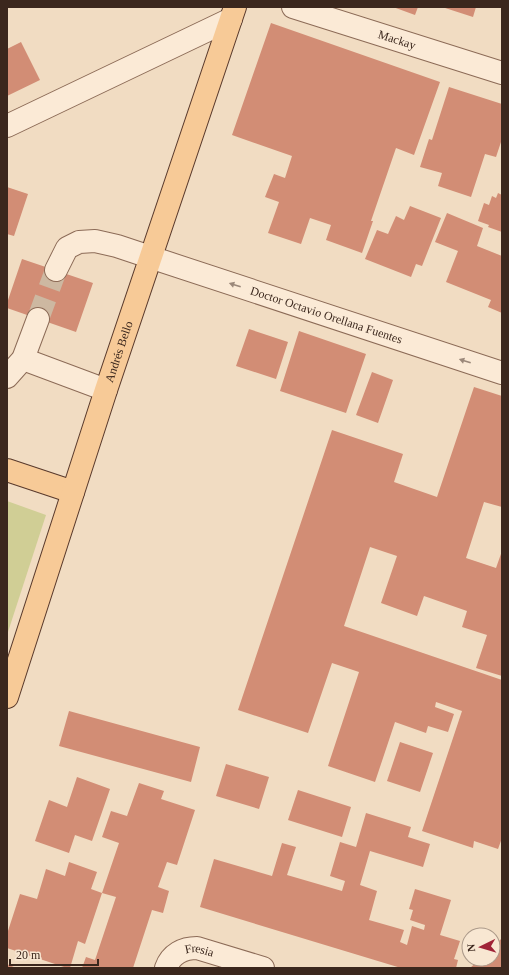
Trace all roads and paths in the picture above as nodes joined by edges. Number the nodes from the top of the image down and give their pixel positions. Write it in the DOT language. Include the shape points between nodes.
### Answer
graph roads {
  1 [pos="293,7"];
  2 [pos="233,13"];
  3 [pos="502,73"];
  4 [pos="7,126"];
  5 [pos="150,257"];
  6 [pos="56,270"];
  7 [pos="38,319"];
  8 [pos="23,359"];
  9 [pos="502,373"];
  10 [pos="7,377"];
  11 [pos="106,390"];
  12 [pos="7,470"];
  13 [pos="74,492"];
  14 [pos="7,697"];
  15 [pos="166,968"];
  16 [pos="263,968"];
  1 -- 3 [label="street, Mackay"];
  2 -- 4 [label="street"];
  2 -- 5 [label="main road, Andrés Bello"];
  5 -- 6 [label="street, Doctor Octavio Orellana Fuentes" via="95,240 79,242 67,248"];
  9 -- 5 [label="street, Doctor Octavio Orellana Fuentes, one-way"];
  5 -- 11 [label="main road, Andrés Bello"];
  7 -- 8 [label="street"];
  8 -- 10 [label="street"];
  8 -- 11 [label="street"];
  11 -- 13 [label="main road, Andrés Bello"];
  12 -- 13 [label="main road"];
  13 -- 14 [label="main road, Andrés Bello"];
  15 -- 16 [label="street, Fresia" via="173,956 182,950 197,948"];
}
